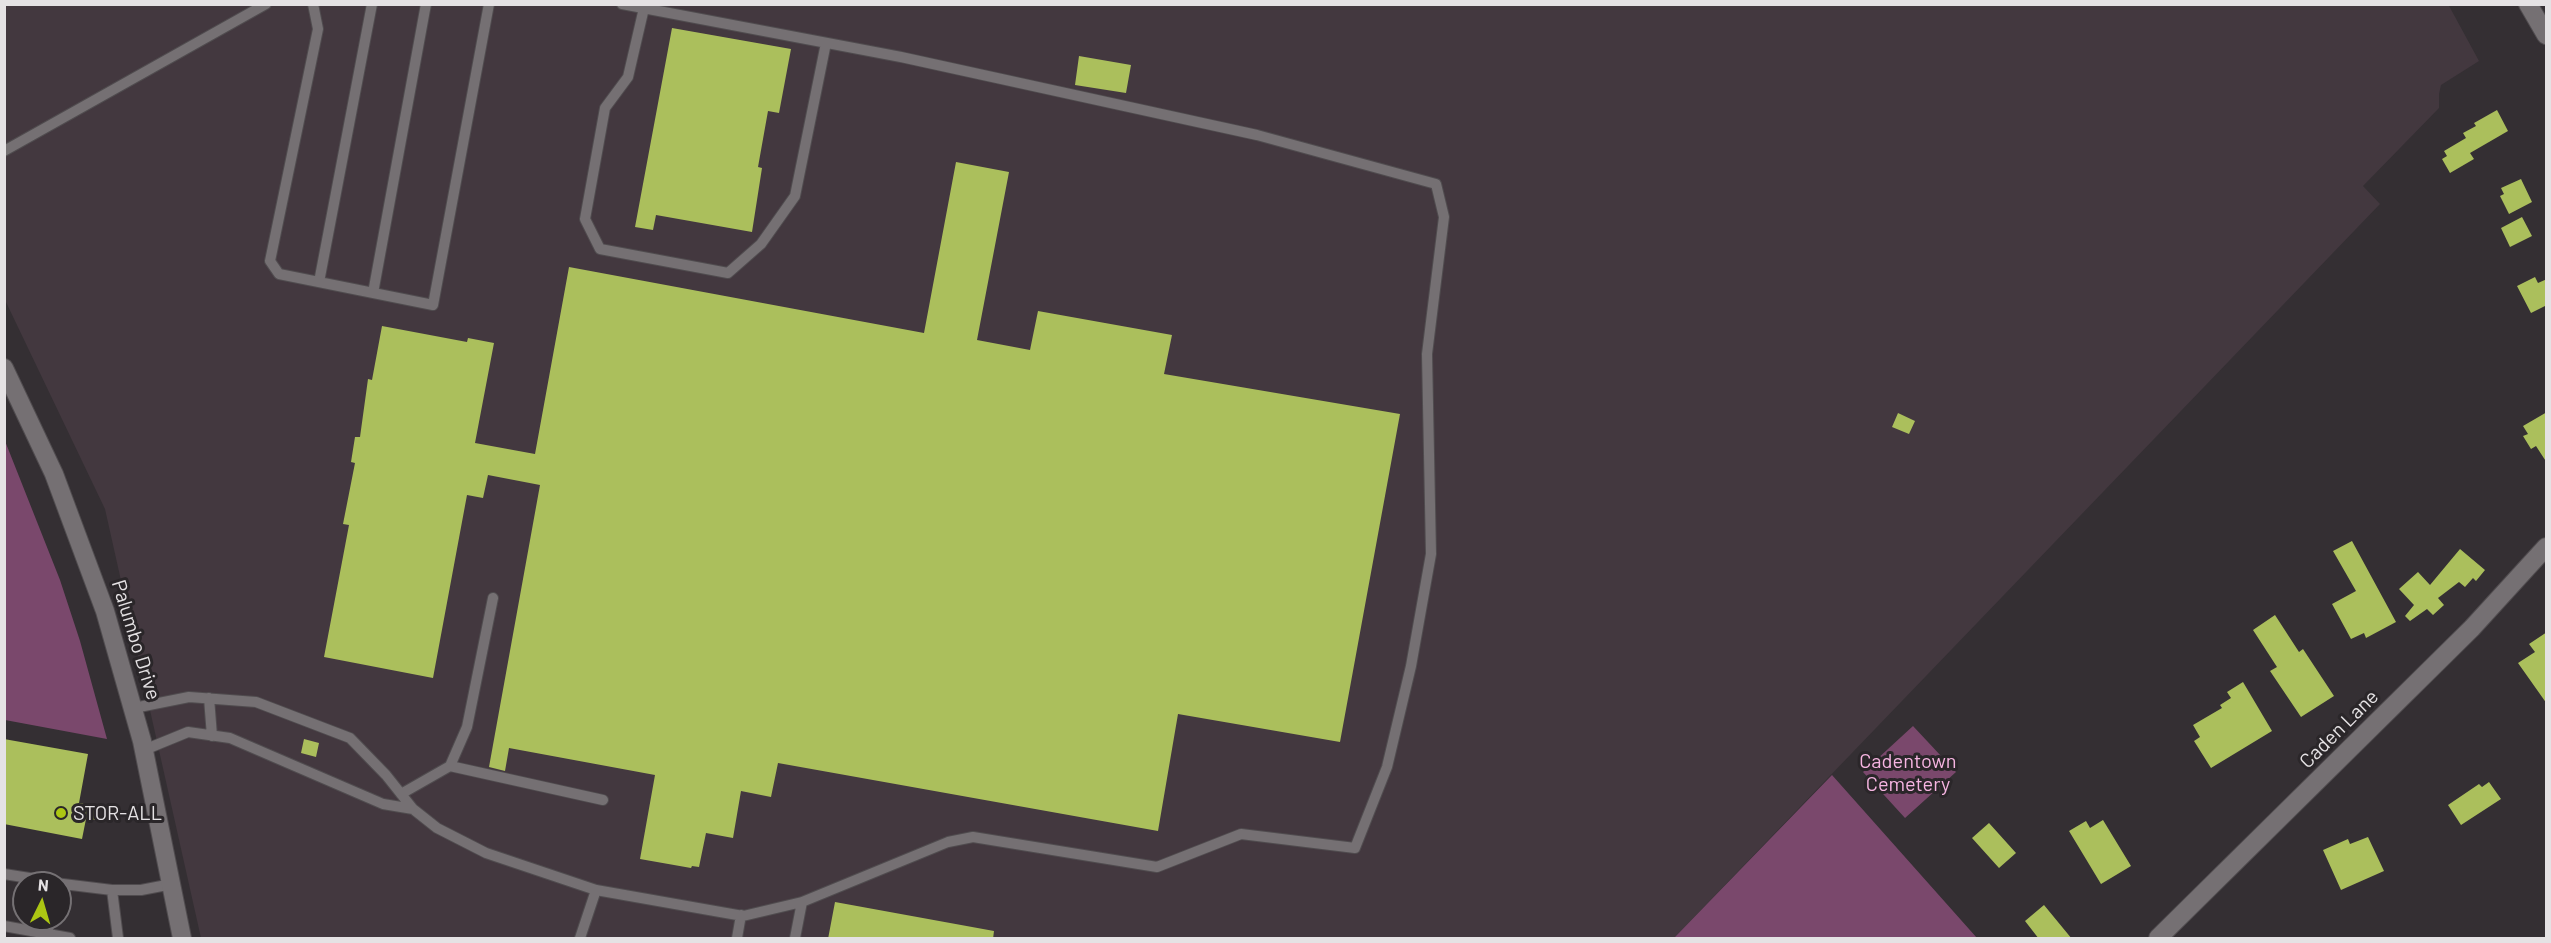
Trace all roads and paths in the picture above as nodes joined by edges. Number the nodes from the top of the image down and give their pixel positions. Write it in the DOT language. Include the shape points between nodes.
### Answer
graph roads {
  1 [pos="266,4"];
  2 [pos="313,4"];
  3 [pos="372,4"];
  4 [pos="426,4"];
  5 [pos="489,4"];
  6 [pos="622,4"];
  7 [pos="2528,4"];
  8 [pos="644,9"];
  9 [pos="2547,35"];
  10 [pos="826,43"];
  11 [pos="4,151"];
  12 [pos="319,282"];
  13 [pos="373,293"];
  14 [pos="4,368"];
  15 [pos="2547,547"];
  16 [pos="493,598"];
  17 [pos="209,698"];
  18 [pos="134,708"];
  19 [pos="212,736"];
  20 [pos="144,750"];
  21 [pos="450,766"];
  22 [pos="401,794"];
  23 [pos="603,800"];
  24 [pos="413,809"];
  25 [pos="72,884"];
  26 [pos="172,884"];
  27 [pos="112,890"];
  28 [pos="596,890"];
  29 [pos="802,902"];
  30 [pos="741,915"];
  31 [pos="4,926"];
  32 [pos="47,936"];
  33 [pos="70,939"];
  34 [pos="118,939"];
  35 [pos="182,939"];
  36 [pos="580,939"];
  37 [pos="737,939"];
  38 [pos="795,939"];
  39 [pos="2158,939"];
  1 -- 11 [label="lane"];
  2 -- 12 [label="lane" via="318,28 270,261 279,274"];
  3 -- 12 [label="lane"];
  4 -- 13 [label="lane"];
  5 -- 13 [label="lane" via="433,305"];
  6 -- 8 [label="lane"];
  7 -- 9 [label="street"];
  8 -- 10 [label="lane"];
  8 -- 10 [label="lane" via="628,77 605,108 585,219 600,249 728,273 761,244 795,196"];
  10 -- 29 [label="lane" via="1257,135 1436,184 1444,217 1427,354 1431,554 1411,666 1387,767 1355,848 1241,834 1158,867 973,837 948,842"];
  12 -- 13 [label="lane"];
  14 -- 18 [label="street, Palumbo Drive" via="54,474 105,611"];
  15 -- 39 [label="street, Caden Lane" via="2472,628"];
  16 -- 21 [label="lane" via="467,727"];
  17 -- 18 [label="lane" via="189,697"];
  17 -- 19 [label="lane"];
  17 -- 22 [label="lane" via="256,702 350,738"];
  18 -- 20 [label="street, Palumbo Drive"];
  19 -- 20 [label="lane" via="188,732"];
  19 -- 24 [label="lane" via="230,738 383,804"];
  20 -- 26 [label="street, Palumbo Drive"];
  21 -- 22 [label="lane"];
  21 -- 23 [label="lane"];
  22 -- 24 [label="lane"];
  24 -- 28 [label="lane" via="437,828 486,853"];
  25 -- 27 [label="lane"];
  26 -- 27 [label="lane"];
  26 -- 35 [label="street, Palumbo Drive"];
  27 -- 34 [label="lane"];
  28 -- 30 [label="lane"];
  28 -- 36 [label="lane"];
  29 -- 30 [label="lane"];
  29 -- 38 [label="lane"];
  30 -- 37 [label="lane"];
  31 -- 32 [label="lane"];
  32 -- 33 [label="lane"];
}
